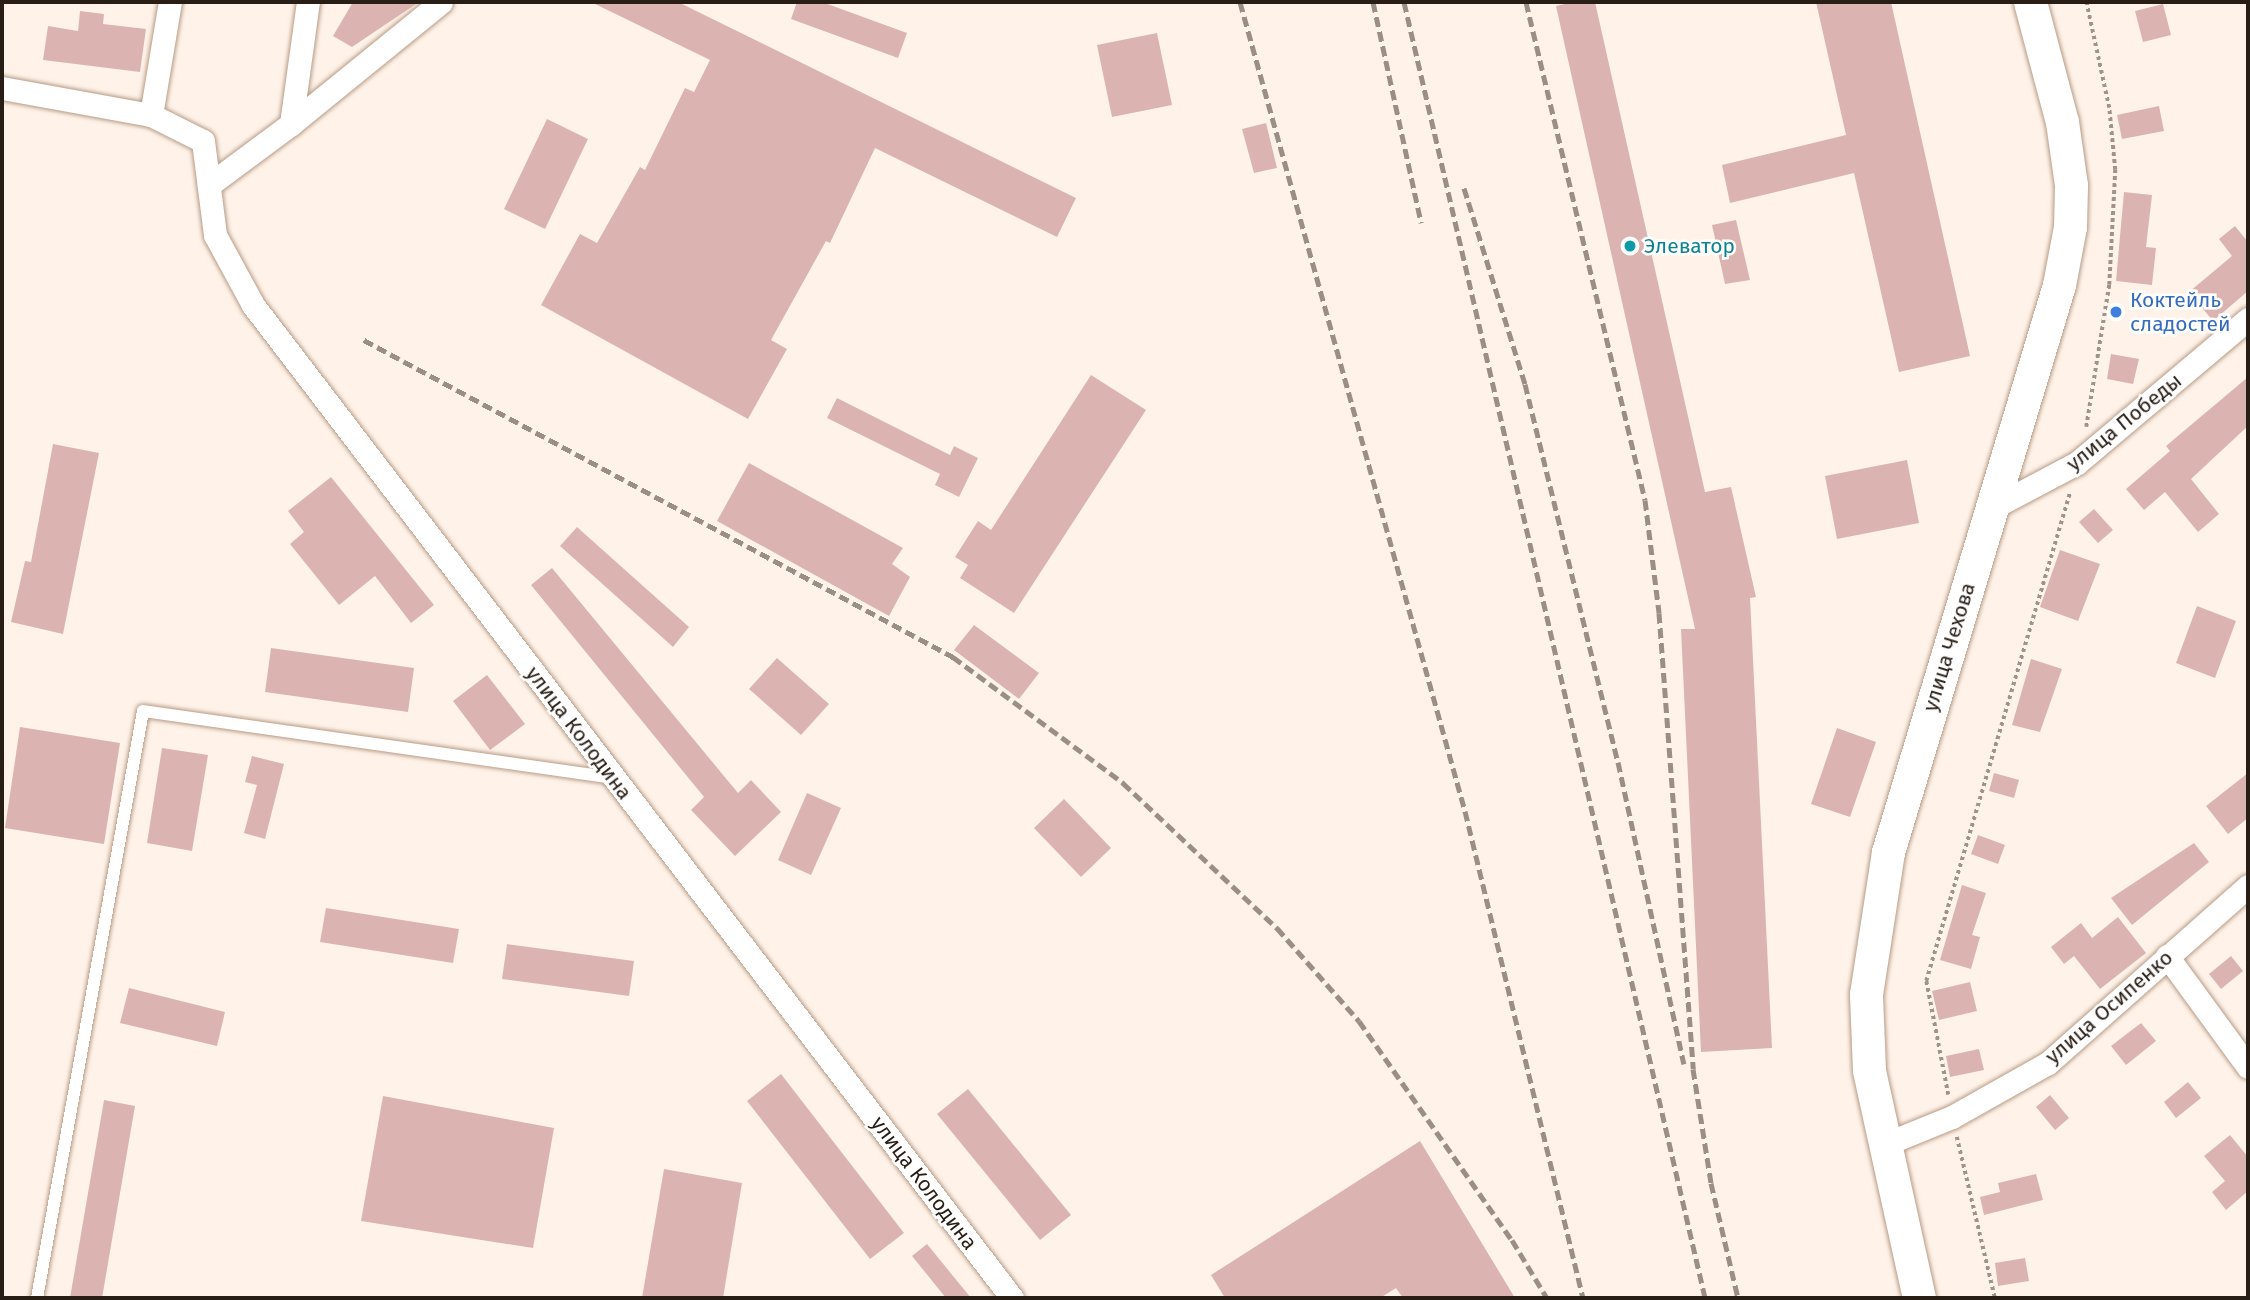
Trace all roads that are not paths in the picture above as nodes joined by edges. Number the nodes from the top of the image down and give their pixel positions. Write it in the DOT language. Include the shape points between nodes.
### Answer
graph roads {
  1 [pos="170,2"];
  2 [pos="308,2"];
  3 [pos="440,2"];
  4 [pos="2030,2"];
  5 [pos="2,88"];
  6 [pos="151,115"];
  7 [pos="291,124"];
  8 [pos="209,185"];
  9 [pos="2248,319"];
  10 [pos="1990,509"];
  11 [pos="613,778"];
  12 [pos="2248,886"];
  13 [pos="2167,956"];
  14 [pos="2248,1067"];
  15 [pos="1883,1145"];
  16 [pos="37,1298"];
  17 [pos="1012,1298"];
  18 [pos="1919,1298"];
  1 -- 6 [label="street"];
  2 -- 7 [label="street"];
  3 -- 7 [label="street"];
  4 -- 10 [label="main road, улица Чехова" via="2062,122 2071,185 2070,227 2059,285"];
  5 -- 6 [label="street"];
  6 -- 8 [label="street, улица Колодина" via="203,141"];
  7 -- 8 [label="street"];
  8 -- 11 [label="street, улица Колодина" via="215,234 253,305"];
  9 -- 10 [label="street, улица Победы" via="2077,463"];
  10 -- 15 [label="main road, улица Чехова" via="1888,852 1874,922 1866,993 1869,1070"];
  11 -- 16 [label="lane" via="143,711"];
  11 -- 17 [label="street, улица Колодина"];
  12 -- 13 [label="street, улица Осипенко"];
  13 -- 14 [label="street"];
  13 -- 15 [label="street, улица Осипенко" via="2077,1041 1952,1117"];
  15 -- 18 [label="main road, улица Чехова"];
}
